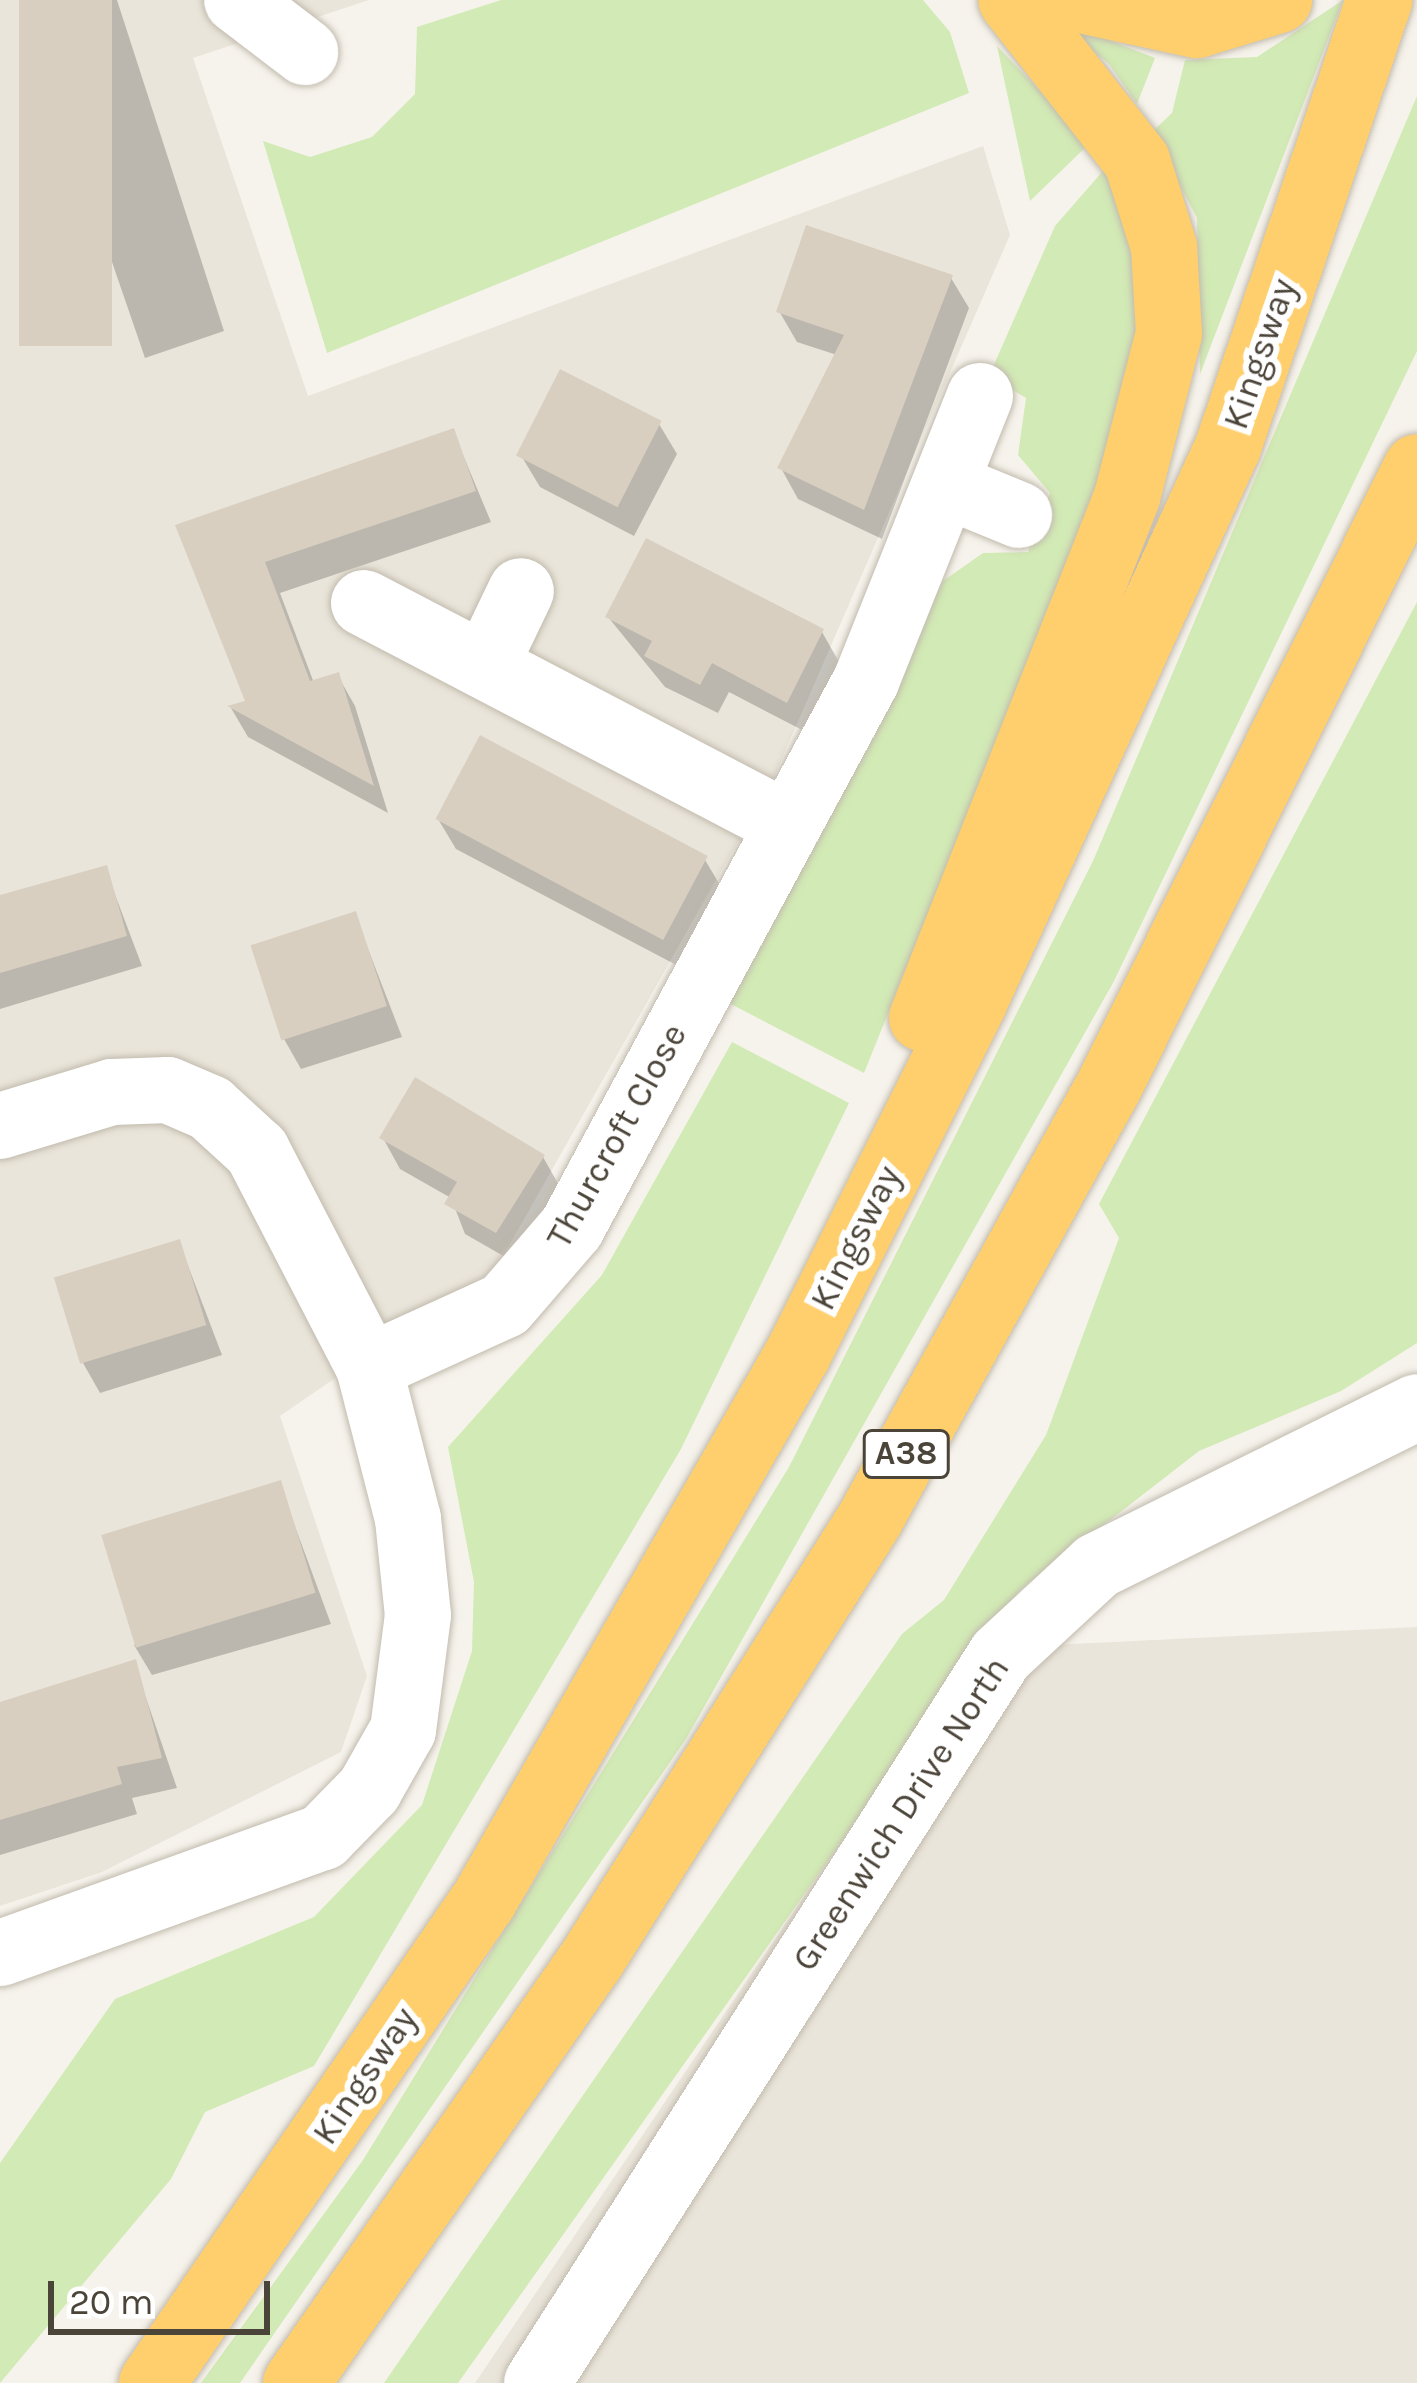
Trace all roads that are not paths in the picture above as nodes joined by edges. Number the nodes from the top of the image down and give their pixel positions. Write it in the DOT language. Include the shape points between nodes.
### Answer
graph roads {
  1 [pos="237,0"];
  2 [pos="1011,0"];
  3 [pos="1082,0"];
  4 [pos="1280,0"];
  5 [pos="1379,0"];
  6 [pos="305,52"];
  7 [pos="980,396"];
  8 [pos="1417,467"];
  9 [pos="946,485"];
  10 [pos="1019,515"];
  11 [pos="521,591"];
  12 [pos="364,603"];
  13 [pos="485,666"];
  14 [pos="787,824"];
  15 [pos="0,1126"];
  16 [pos="798,1354"];
  17 [pos="368,1367"];
  18 [pos="1417,1407"];
  19 [pos="0,1953"];
  20 [pos="152,2383"];
  21 [pos="296,2383"];
  22 [pos="536,2383"];
  1 -- 6 [label="street"];
  2 -- 16 [label="highway" via="1137,161 1164,247 1169,334 1127,497"];
  3 -- 4 [label="highway" via="1197,25"];
  5 -- 16 [label="highway, Kingsway" via="1228,447 974,1002"];
  7 -- 9 [label="street, Thurcroft Close"];
  8 -- 21 [label="highway, A38" via="1120,1066 870,1519 592,1959"];
  9 -- 10 [label="street"];
  9 -- 14 [label="street, Thurcroft Close" via="866,681"];
  11 -- 13 [label="street"];
  12 -- 13 [label="street"];
  13 -- 14 [label="street"];
  14 -- 17 [label="street, Thurcroft Close" via="541,1272 472,1328"];
  15 -- 17 [label="street" via="112,1092 168,1090 210,1108 294,1209"];
  16 -- 20 [label="highway, Kingsway" via="484,1900"];
  17 -- 19 [label="street" via="416,1578 414,1693 390,1759 322,1837 262,1867"];
  18 -- 22 [label="street, Greenwich Drive North" via="1096,1567 1001,1654"];
}
